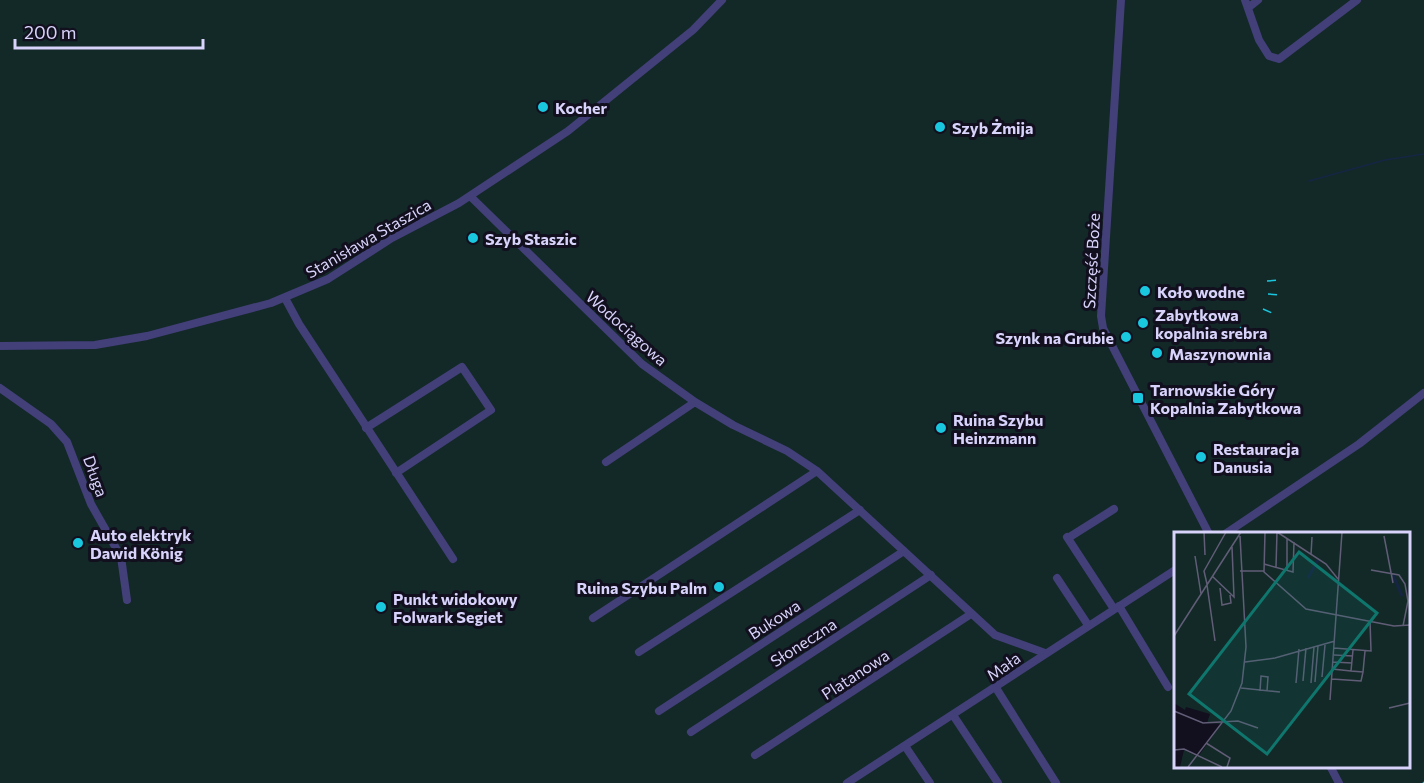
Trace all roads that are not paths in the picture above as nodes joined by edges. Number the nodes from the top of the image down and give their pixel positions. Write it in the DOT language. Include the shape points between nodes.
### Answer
graph roads {
  1 [pos="722,0"];
  2 [pos="1121,0"];
  3 [pos="1258,0"];
  4 [pos="1357,0"];
  5 [pos="1246,4"];
  6 [pos="470,196"];
  7 [pos="285,297"];
  8 [pos="0,346"];
  9 [pos="0,388"];
  10 [pos="1424,393"];
  11 [pos="695,402"];
  12 [pos="366,428"];
  13 [pos="606,462"];
  14 [pos="817,471"];
  15 [pos="396,473"];
  16 [pos="1114,509"];
  17 [pos="860,510"];
  18 [pos="1208,532"];
  19 [pos="1228,532"];
  20 [pos="904,551"];
  21 [pos="453,559"];
  22 [pos="1174,571"];
  23 [pos="931,575"];
  24 [pos="1057,578"];
  25 [pos="127,600"];
  26 [pos="1116,607"];
  27 [pos="971,614"];
  28 [pos="593,618"];
  29 [pos="1088,625"];
  30 [pos="639,652"];
  31 [pos="1045,653"];
  32 [pos="1168,687"];
  33 [pos="996,688"];
  34 [pos="659,711"];
  35 [pos="953,715"];
  36 [pos="691,732"];
  37 [pos="905,746"];
  38 [pos="755,755"];
  39 [pos="857,780"];
  40 [pos="847,783"];
  41 [pos="930,783"];
  42 [pos="998,783"];
  43 [pos="1056,783"];
  1 -- 6 [label="street, Stanisława Staszica" via="693,30 568,131"];
  2 -- 18 [label="street, Szczęść Boże" via="1102,322"];
  3 -- 5 [label="street"];
  4 -- 5 [label="street" via="1279,59 1269,56"];
  6 -- 7 [label="street, Stanisława Staszica" via="392,238 328,279"];
  6 -- 11 [label="street, Wodociągowa" via="633,355"];
  7 -- 8 [label="street, Stanisława Staszica" via="194,325 95,345"];
  7 -- 12 [label="street"];
  9 -- 25 [label="street, Długa" via="51,424 67,442 91,504 121,557"];
  10 -- 19 [label="street" via="1359,444"];
  11 -- 13 [label="street"];
  11 -- 14 [label="street, Wodociągowa"];
  12 -- 15 [label="street"];
  12 -- 15 [label="street" via="462,367 491,410"];
  14 -- 17 [label="street, Wodociągowa"];
  14 -- 28 [label="street"];
  15 -- 21 [label="street"];
  16 -- 26 [label="street" via="1068,537"];
  17 -- 20 [label="street, Wodociągowa"];
  17 -- 30 [label="street"];
  20 -- 23 [label="street, Wodociągowa"];
  20 -- 34 [label="street, Bukowa"];
  22 -- 26 [label="street, Mała"];
  23 -- 27 [label="street, Wodociągowa"];
  23 -- 36 [label="street, Słoneczna"];
  24 -- 29 [label="street"];
  26 -- 29 [label="street, Mała"];
  26 -- 32 [label="street"];
  27 -- 31 [label="street, Wodociągowa" via="1005,641"];
  27 -- 38 [label="street, Platanowa"];
  29 -- 31 [label="street, Mała"];
  31 -- 33 [label="street, Mała"];
  33 -- 35 [label="street, Mała"];
  33 -- 43 [label="street"];
  35 -- 37 [label="street, Mała"];
  35 -- 42 [label="street"];
  37 -- 39 [label="street, Mała"];
  37 -- 41 [label="street"];
  39 -- 40 [label="street, Mała"];
}
